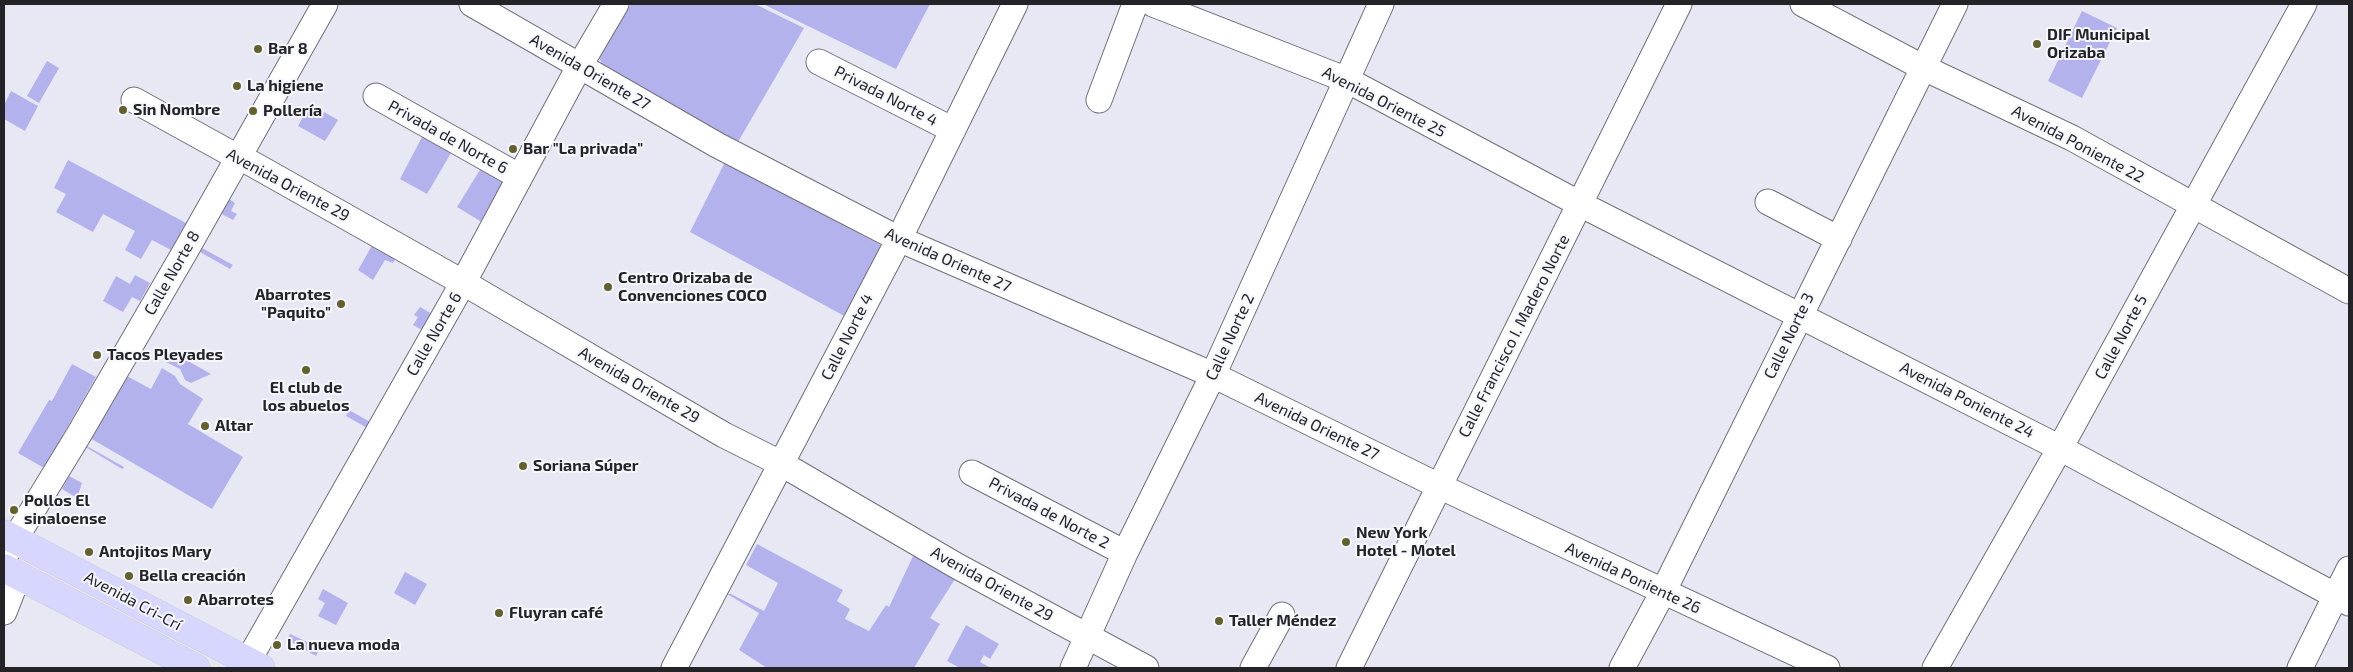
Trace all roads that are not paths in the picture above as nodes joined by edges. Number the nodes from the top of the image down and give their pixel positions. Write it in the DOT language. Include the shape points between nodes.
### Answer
graph roads {
  1 [pos="325,4"];
  2 [pos="472,4"];
  3 [pos="616,4"];
  4 [pos="1015,4"];
  5 [pos="1135,4"];
  6 [pos="1153,4"];
  7 [pos="1381,4"];
  8 [pos="1679,4"];
  9 [pos="1804,4"];
  10 [pos="1955,4"];
  11 [pos="2304,4"];
  12 [pos="819,62"];
  13 [pos="579,67"];
  14 [pos="1922,67"];
  15 [pos="1347,80"];
  16 [pos="376,96"];
  17 [pos="134,100"];
  18 [pos="1099,100"];
  19 [pos="953,130"];
  20 [pos="239,158"];
  21 [pos="520,177"];
  22 [pos="1768,202"];
  23 [pos="1580,204"];
  24 [pos="2192,205"];
  25 [pos="899,239"];
  26 [pos="1838,239"];
  27 [pos="463,283"];
  28 [pos="2349,291"];
  29 [pos="1800,315"];
  30 [pos="1213,375"];
  31 [pos="2060,448"];
  32 [pos="782,464"];
  33 [pos="972,473"];
  34 [pos="1439,486"];
  35 [pos="8,552"];
  36 [pos="1125,554"];
  37 [pos="2349,569"];
  38 [pos="1663,592"];
  39 [pos="2343,600"];
  40 [pos="4,612"];
  41 [pos="1282,615"];
  42 [pos="1087,636"];
  43 [pos="254,665"];
  44 [pos="192,667"];
  45 [pos="674,668"];
  46 [pos="1073,668"];
  47 [pos="1146,668"];
  48 [pos="1253,668"];
  49 [pos="1349,668"];
  50 [pos="1622,668"];
  51 [pos="1827,668"];
  52 [pos="1935,668"];
  53 [pos="2300,668"];
  1 -- 20 [label="street, Calle Norte 8"];
  2 -- 13 [label="street, Avenida Oriente 27"];
  3 -- 13 [label="street, Calle Norte 6"];
  4 -- 19 [label="street, Calle Norte 4"];
  5 -- 18 [label="street"];
  6 -- 15 [label="street, Avenida Oriente 25"];
  7 -- 15 [label="street, Calle Norte 2"];
  8 -- 23 [label="street, Calle Francisco I. Madero Norte"];
  9 -- 14 [label="street, Avenida Poniente 22"];
  10 -- 14 [label="street, Calle Norte 3"];
  11 -- 24 [label="street, Calle Norte 5"];
  12 -- 19 [label="street, Privada Norte 4"];
  13 -- 21 [label="street, Calle Norte 6"];
  13 -- 25 [label="street, Avenida Oriente 27" via="717,146"];
  14 -- 24 [label="street, Avenida Poniente 22" via="2072,138"];
  14 -- 26 [label="street, Calle Norte 3"];
  15 -- 23 [label="street, Avenida Oriente 25"];
  15 -- 30 [label="street, Calle Norte 2"];
  16 -- 21 [label="street, Privada de Norte 6"];
  17 -- 20 [label="street, Avenida Oriente 29"];
  19 -- 25 [label="street, Calle Norte 4"];
  20 -- 27 [label="street, Avenida Oriente 29"];
  20 -- 35 [label="street, Calle Norte 8"];
  21 -- 27 [label="street, Calle Norte 6"];
  22 -- 26 [label="street"];
  23 -- 29 [label="street, Avenida Poniente 24"];
  23 -- 34 [label="street, Calle Francisco I. Madero Norte"];
  24 -- 28 [label="street, Avenida Poniente 22"];
  24 -- 31 [label="street, Calle Norte 5"];
  25 -- 30 [label="street, Avenida Oriente 27"];
  25 -- 32 [label="street, Calle Norte 4"];
  26 -- 29 [label="street, Calle Norte 3"];
  27 -- 32 [label="street, Avenida Oriente 29" via="741,445"];
  27 -- 43 [label="street, Calle Norte 6"];
  29 -- 31 [label="street, Avenida Poniente 24"];
  29 -- 38 [label="street, Calle Norte 3"];
  30 -- 34 [label="street, Avenida Oriente 27"];
  30 -- 36 [label="street, Calle Norte 2"];
  31 -- 39 [label="street, Avenida Poniente 24"];
  31 -- 52 [label="street, Calle Norte 5"];
  32 -- 42 [label="street, Avenida Oriente 29" via="957,566"];
  32 -- 45 [label="street, Calle Norte 4"];
  33 -- 36 [label="street, Privada de Norte 2"];
  34 -- 38 [label="street, Avenida Poniente 26"];
  34 -- 49 [label="street, Calle Francisco I. Madero Norte"];
  35 -- 40 [label="street, Calle Norte 8"];
  35 -- 43 [label="main road, Avenida Cri-Crí"];
  35 -- 44 [label="main road, Avenida Cri-Crí"];
  36 -- 42 [label="street, Calle Norte 2"];
  37 -- 39 [label="street"];
  38 -- 50 [label="street, Calle Norte 3"];
  38 -- 51 [label="street, Avenida Poniente 26"];
  39 -- 53 [label="street"];
  41 -- 48 [label="street"];
  42 -- 46 [label="street, Calle Norte 2"];
  42 -- 47 [label="street, Avenida Oriente 29"];
}
